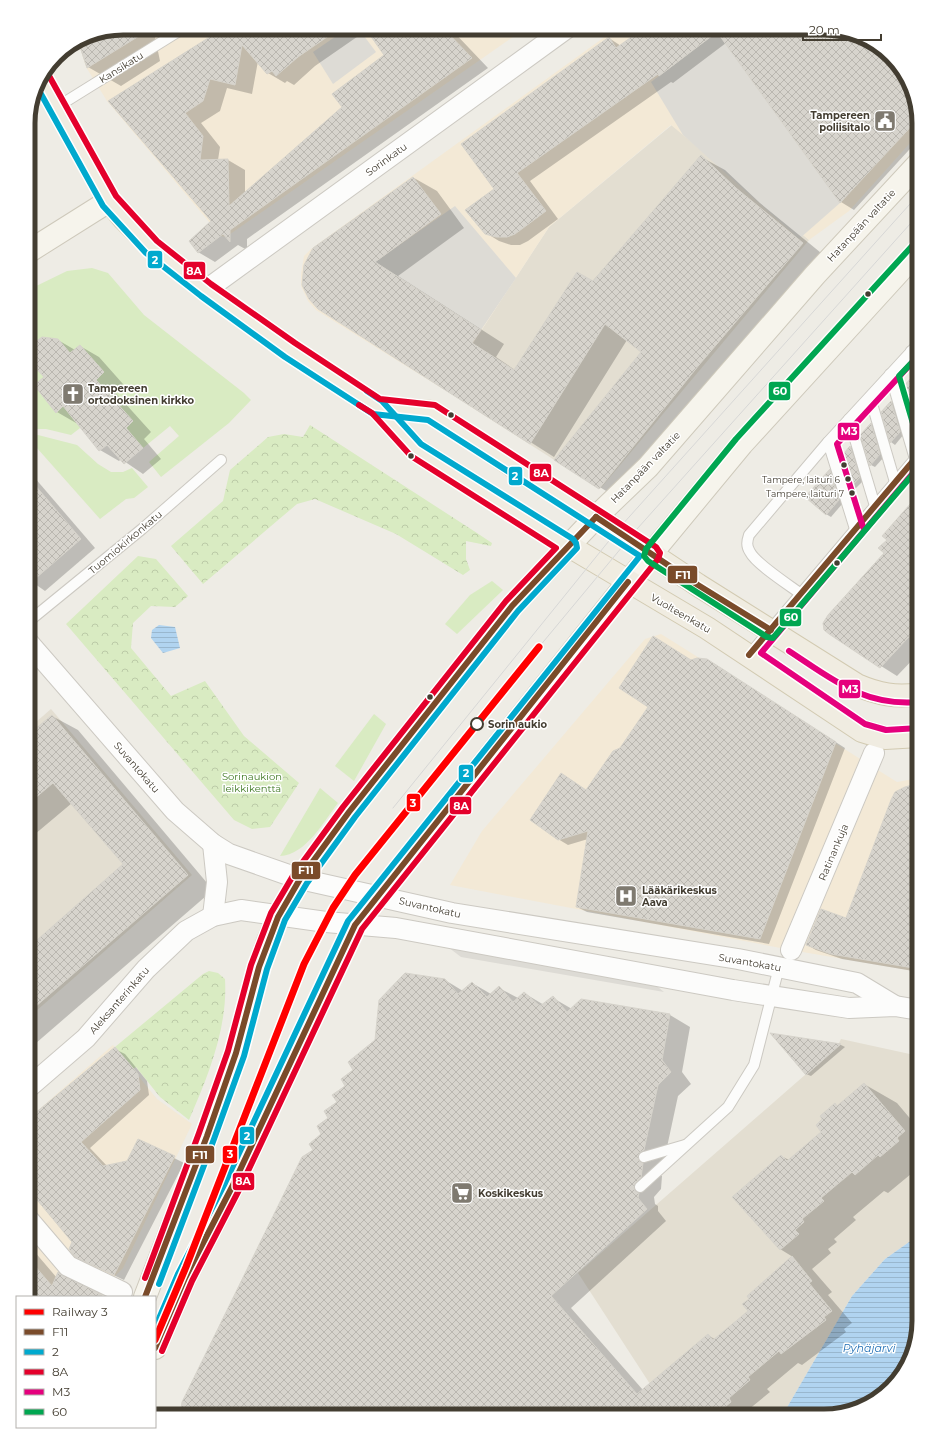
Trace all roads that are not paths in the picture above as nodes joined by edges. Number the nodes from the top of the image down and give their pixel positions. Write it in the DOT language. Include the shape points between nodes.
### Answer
graph roads {
  1 [pos="173,35"];
  2 [pos="557,35"];
  3 [pos="44,84"];
  4 [pos="57,107"];
  5 [pos="912,171"];
  6 [pos="109,201"];
  7 [pos="35,248"];
  8 [pos="912,258"];
  9 [pos="206,290"];
  10 [pos="911,351"];
  11 [pos="912,354"];
  12 [pos="890,374"];
  13 [pos="870,397"];
  14 [pos="377,407"];
  15 [pos="849,419"];
  16 [pos="828,442"];
  17 [pos="912,443"];
  18 [pos="221,460"];
  19 [pos="912,462"];
  20 [pos="895,482"];
  21 [pos="875,506"];
  22 [pos="596,517"];
  23 [pos="855,529"];
  24 [pos="569,546"];
  25 [pos="652,554"];
  26 [pos="628,582"];
  27 [pos="801,594"];
  28 [pos="35,616"];
  29 [pos="771,630"];
  30 [pos="749,655"];
  31 [pos="35,664"];
  32 [pos="912,695"];
  33 [pos="912,736"];
  34 [pos="874,753"];
  35 [pos="213,844"];
  36 [pos="300,879"];
  37 [pos="378,896"];
  38 [pos="213,916"];
  39 [pos="278,917"];
  40 [pos="355,925"];
  41 [pos="791,950"];
  42 [pos="778,967"];
  43 [pos="772,995"];
  44 [pos="895,1006"];
  45 [pos="912,1009"];
  46 [pos="35,1082"];
  47 [pos="689,1144"];
  48 [pos="644,1157"];
  49 [pos="640,1187"];
  50 [pos="35,1227"];
  51 [pos="122,1292"];
  52 [pos="145,1296"];
  53 [pos="156,1346"];
  1 -- 4 [label="lane, Kansikatu"];
  2 -- 9 [label="street, Sorinkatu"];
  3 -- 4 [label="main road, Vuolteenkatu"];
  4 -- 6 [label="main road, Vuolteenkatu"];
  5 -- 22 [label="street, Hatanpään valtatie" via="815,275 648,467"];
  6 -- 7 [label="street"];
  6 -- 9 [label="main road, Vuolteenkatu" via="152,248"];
  8 -- 25 [label="street" via="742,444"];
  9 -- 14 [label="main road, Vuolteenkatu" via="290,350"];
  10 -- 11 [label="lane"];
  10 -- 12 [label="lane"];
  12 -- 13 [label="lane"];
  12 -- 17 [label="lane"];
  13 -- 15 [label="lane"];
  13 -- 20 [label="lane"];
  14 -- 22 [label="main road, Vuolteenkatu" via="431,412"];
  14 -- 24 [label="main road, Vuolteenkatu" via="416,450"];
  15 -- 16 [label="lane"];
  15 -- 21 [label="lane"];
  16 -- 23 [label="lane"];
  16 -- 27 [label="lane" via="746,541 754,558"];
  18 -- 28 [label="lane, Tuomiokirkonkatu" via="142,529"];
  19 -- 20 [label="lane"];
  20 -- 21 [label="lane"];
  21 -- 23 [label="lane"];
  22 -- 24 [label="street, Hatanpään valtatie"];
  22 -- 25 [label="main road, Vuolteenkatu"];
  23 -- 27 [label="lane"];
  24 -- 26 [label="main road, Vuolteenkatu"];
  24 -- 36 [label="street, Hatanpään valtatie" via="512,606 349,812"];
  25 -- 26 [label="street"];
  25 -- 29 [label="main road, Vuolteenkatu"];
  26 -- 30 [label="main road, Vuolteenkatu"];
  26 -- 37 [label="street"];
  27 -- 29 [label="lane"];
  29 -- 30 [label="lane"];
  29 -- 32 [label="main road, Vuolteenkatu" via="857,685 887,695"];
  30 -- 33 [label="main road, Vuolteenkatu" via="862,731 886,738"];
  31 -- 35 [label="street, Suvantokatu" via="175,811"];
  34 -- 41 [label="street, Ratinankuja"];
  35 -- 36 [label="street, Suvantokatu" via="229,854"];
  35 -- 38 [label="street" via="217,882"];
  36 -- 37 [label="street, Suvantokatu"];
  36 -- 39 [label="street, Hatanpään valtatie"];
  37 -- 40 [label="street"];
  37 -- 42 [label="street, Suvantokatu" via="452,913"];
  38 -- 39 [label="street, Aleksanterinkatu" via="241,910"];
  38 -- 46 [label="street, Aleksanterinkatu" via="186,931 165,949 86,1038"];
  39 -- 40 [label="street, Suvantokatu"];
  39 -- 52 [label="street, Hatanpään valtatie" via="259,967 236,1053 207,1136"];
  40 -- 43 [label="street, Suvantokatu" via="396,928"];
  40 -- 53 [label="street" via="232,1187 185,1278"];
  42 -- 43 [label="lane"];
  42 -- 44 [label="street, Suvantokatu" via="857,983"];
  43 -- 44 [label="street, Suvantokatu" via="849,1008"];
  43 -- 47 [label="lane" via="754,1065 728,1107"];
  44 -- 45 [label="street, Suvantokatu"];
  47 -- 48 [label="lane"];
  47 -- 49 [label="lane"];
  50 -- 51 [label="street" via="68,1266"];
}
